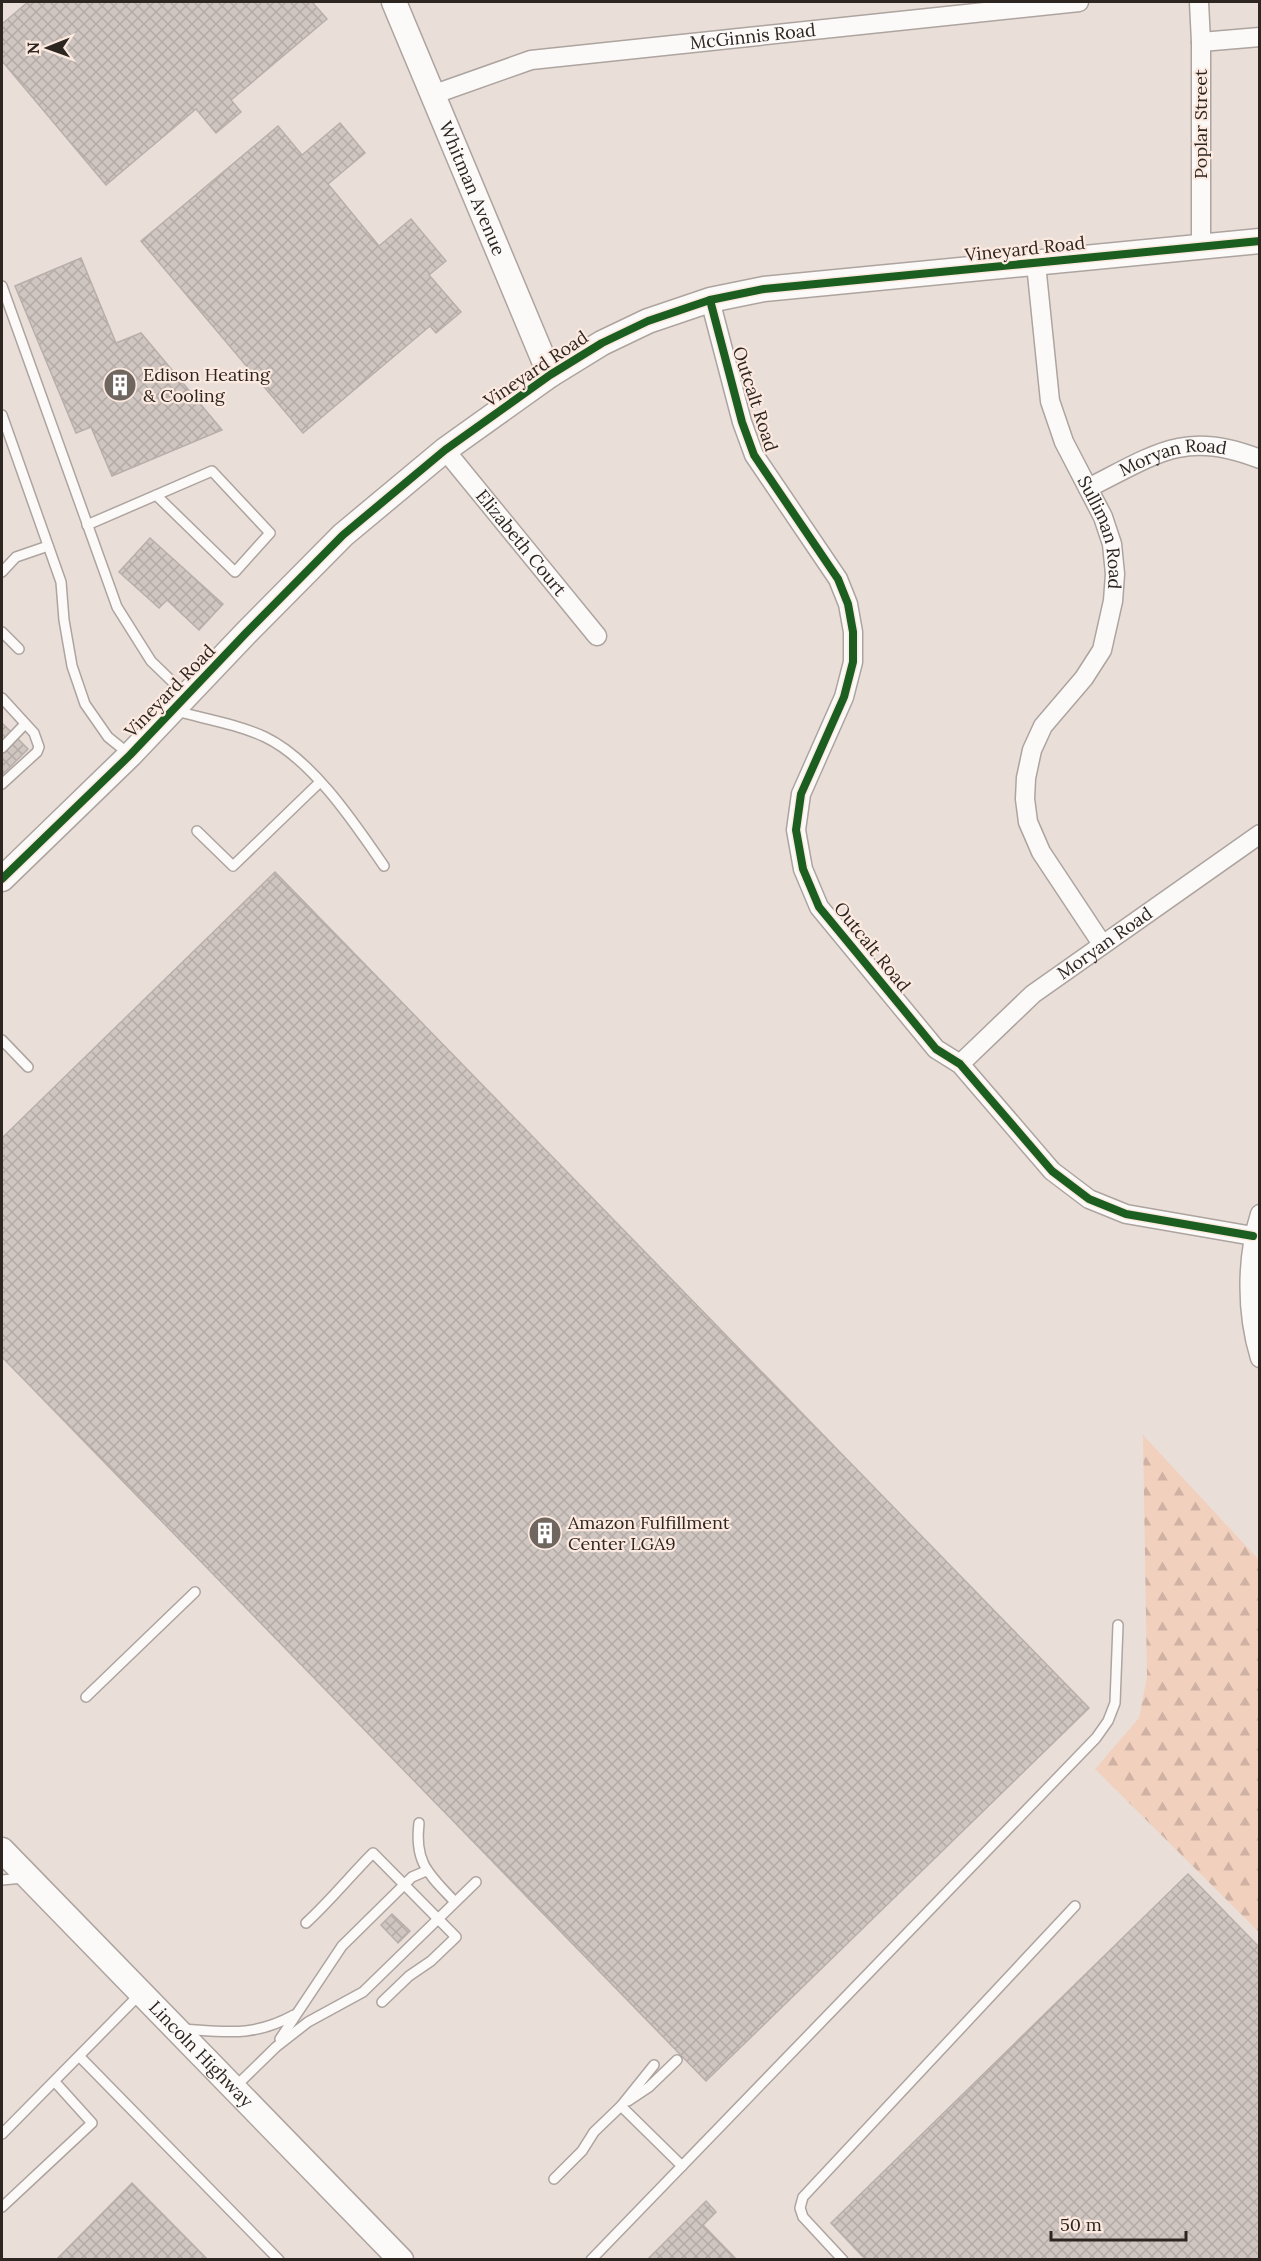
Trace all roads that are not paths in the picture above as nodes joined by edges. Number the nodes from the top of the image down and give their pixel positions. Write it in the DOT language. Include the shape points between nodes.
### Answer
graph roads {
  1 [pos="394,2"];
  2 [pos="1079,2"];
  3 [pos="1199,2"];
  4 [pos="1260,37"];
  5 [pos="1201,42"];
  6 [pos="432,95"];
  7 [pos="1260,241"];
  8 [pos="1201,246"];
  9 [pos="1036,264"];
  10 [pos="2,286"];
  11 [pos="710,300"];
  12 [pos="550,375"];
  13 [pos="2,415"];
  14 [pos="445,450"];
  15 [pos="1260,459"];
  16 [pos="1088,488"];
  17 [pos="156,495"];
  18 [pos="87,525"];
  19 [pos="48,546"];
  20 [pos="2,572"];
  21 [pos="2,632"];
  22 [pos="597,636"];
  23 [pos="19,649"];
  24 [pos="2,698"];
  25 [pos="180,703"];
  26 [pos="10,707"];
  27 [pos="2,715"];
  28 [pos="25,724"];
  29 [pos="2,748"];
  30 [pos="130,755"];
  31 [pos="320,782"];
  32 [pos="2,784"];
  33 [pos="198,831"];
  34 [pos="1260,834"];
  35 [pos="384,866"];
  36 [pos="2,879"];
  37 [pos="1102,944"];
  38 [pos="2,1040"];
  39 [pos="960,1064"];
  40 [pos="28,1067"];
  41 [pos="1260,1214"];
  42 [pos="1253,1236"];
  43 [pos="1260,1358"];
  44 [pos="195,1592"];
  45 [pos="1118,1625"];
  46 [pos="86,1697"];
  47 [pos="419,1823"];
  48 [pos="2,1850"];
  49 [pos="426,1871"];
  50 [pos="29,1878"];
  51 [pos="2,1880"];
  52 [pos="476,1882"];
  53 [pos="405,1884"];
  54 [pos="455,1902"];
  55 [pos="1075,1906"];
  56 [pos="438,1919"];
  57 [pos="306,1923"];
  58 [pos="141,1993"];
  59 [pos="382,2002"];
  60 [pos="297,2014"];
  61 [pos="174,2028"];
  62 [pos="276,2047"];
  63 [pos="80,2057"];
  64 [pos="677,2060"];
  65 [pos="654,2065"];
  66 [pos="55,2082"];
  67 [pos="233,2088"];
  68 [pos="621,2106"];
  69 [pos="2,2134"];
  70 [pos="682,2166"];
  71 [pos="554,2179"];
  72 [pos="2,2207"];
  73 [pos="279,2259"];
  74 [pos="400,2259"];
  75 [pos="591,2259"];
  76 [pos="843,2259"];
  1 -- 6 [label="street, Whitman Avenue"];
  2 -- 6 [label="street, McGinnis Road" via="531,60"];
  3 -- 5 [label="street, Poplar Street"];
  4 -- 5 [label="street"];
  5 -- 8 [label="street, Poplar Street"];
  6 -- 12 [label="street, Whitman Avenue"];
  7 -- 8 [label="street, Vineyard Road"];
  8 -- 9 [label="street, Vineyard Road"];
  9 -- 11 [label="street, Vineyard Road" via="764,289"];
  9 -- 16 [label="street, Sulliman Road" via="1050,401 1064,442"];
  10 -- 18 [label="lane"];
  11 -- 12 [label="street, Vineyard Road" via="648,321"];
  11 -- 39 [label="street, Outcalt Road" via="754,455 838,579 853,632 853,662 844,697 801,794 796,830 803,869 819,907 936,1049"];
  12 -- 14 [label="street, Vineyard Road"];
  13 -- 19 [label="lane"];
  14 -- 22 [label="street, Elizabeth Court"];
  14 -- 25 [label="street, Vineyard Road" via="344,535"];
  15 -- 16 [label="street, Moryan Road" via="1211,447 1178,447"];
  16 -- 37 [label="street, Sulliman Road" via="1112,544 1115,574 1110,623 1102,650 1084,678 1043,726 1032,750 1025,799 1028,822 1041,852"];
  17 -- 17 [label="lane" via="212,471 270,533 235,572"];
  17 -- 18 [label="lane"];
  18 -- 25 [label="lane" via="117,607"];
  19 -- 20 [label="lane" via="16,557"];
  19 -- 30 [label="lane" via="61,582 72,666 85,704 108,737"];
  21 -- 23 [label="lane"];
  24 -- 26 [label="lane"];
  25 -- 30 [label="street, Vineyard Road"];
  25 -- 31 [label="lane" via="267,738"];
  26 -- 27 [label="lane"];
  26 -- 28 [label="lane"];
  28 -- 29 [label="lane"];
  28 -- 32 [label="lane" via="34,733 39,747"];
  30 -- 36 [label="street, Vineyard Road"];
  31 -- 33 [label="lane" via="233,866"];
  31 -- 35 [label="lane"];
  34 -- 37 [label="street, Moryan Road"];
  37 -- 39 [label="street, Moryan Road" via="1033,994"];
  38 -- 40 [label="lane"];
  39 -- 42 [label="street, Outcalt Road" via="1052,1171 1089,1200 1126,1214"];
  41 -- 42 [label="street"];
  42 -- 43 [label="street" via="1250,1310"];
  44 -- 46 [label="lane"];
  45 -- 70 [label="lane" via="1115,1703 1096,1738"];
  47 -- 49 [label="lane" via="418,1852"];
  48 -- 50 [label="street, Lincoln Highway"];
  49 -- 53 [label="lane"];
  49 -- 54 [label="lane"];
  50 -- 51 [label="lane"];
  50 -- 58 [label="street, Lincoln Highway"];
  52 -- 54 [label="lane"];
  53 -- 56 [label="lane"];
  53 -- 57 [label="lane" via="373,1852"];
  53 -- 60 [label="lane" via="342,1946"];
  54 -- 56 [label="lane"];
  55 -- 76 [label="lane" via="803,2197 803,2217"];
  56 -- 59 [label="lane" via="456,1936"];
  56 -- 62 [label="lane" via="363,1992 308,2022"];
  58 -- 61 [label="street, Lincoln Highway"];
  58 -- 63 [label="lane"];
  60 -- 61 [label="lane" via="268,2028 246,2032"];
  60 -- 62 [label="lane"];
  61 -- 67 [label="street, Lincoln Highway"];
  62 -- 67 [label="lane"];
  63 -- 66 [label="lane"];
  63 -- 73 [label="lane"];
  64 -- 68 [label="lane" via="649,2087"];
  65 -- 68 [label="lane"];
  66 -- 69 [label="lane"];
  66 -- 72 [label="lane" via="92,2123"];
  67 -- 74 [label="street, Lincoln Highway"];
  68 -- 70 [label="lane"];
  68 -- 71 [label="lane"];
  70 -- 75 [label="lane"];
}
